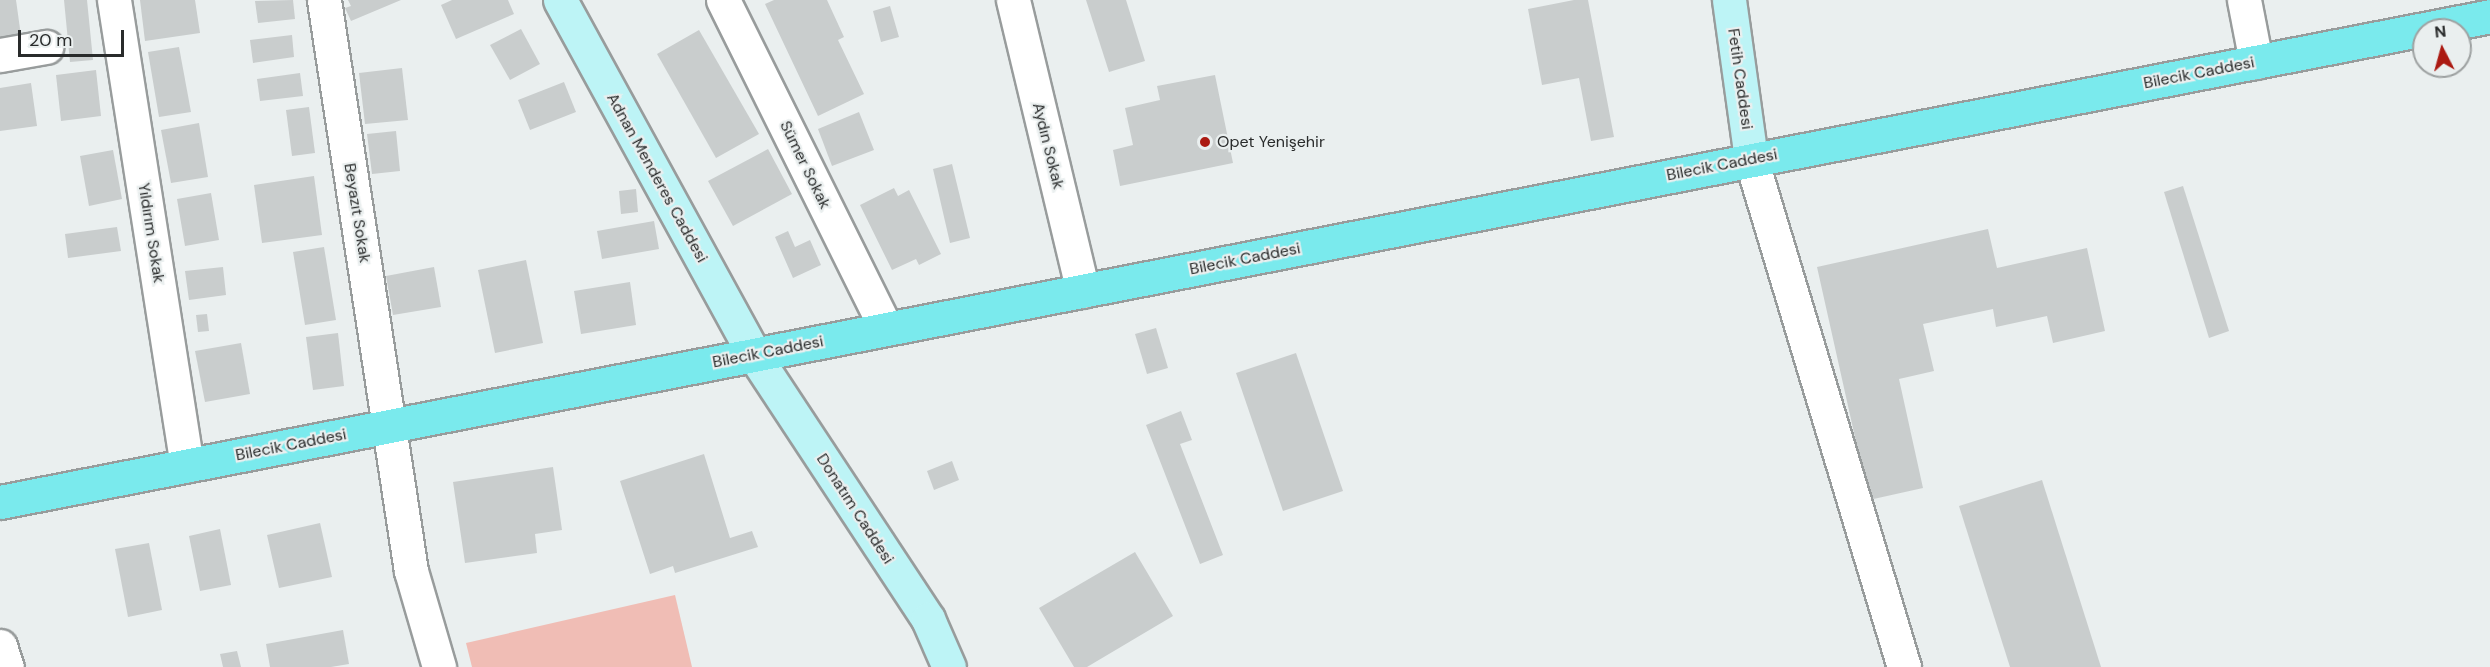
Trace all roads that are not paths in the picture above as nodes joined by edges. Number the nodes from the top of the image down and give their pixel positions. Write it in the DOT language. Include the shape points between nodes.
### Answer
graph roads {
  1 [pos="114,0"];
  2 [pos="324,0"];
  3 [pos="561,0"];
  4 [pos="723,0"];
  5 [pos="1013,0"];
  6 [pos="1729,0"];
  7 [pos="2244,0"];
  8 [pos="2490,16"];
  9 [pos="46,47"];
  10 [pos="0,55"];
  11 [pos="2256,62"];
  12 [pos="1751,159"];
  13 [pos="1083,291"];
  14 [pos="886,329"];
  15 [pos="754,355"];
  16 [pos="389,426"];
  17 [pos="187,465"];
  18 [pos="0,502"];
  19 [pos="0,646"];
  20 [pos="7,667"];
  21 [pos="439,667"];
  22 [pos="949,667"];
  23 [pos="1905,667"];
  1 -- 17 [label="street, Yıldırım Sokak"];
  2 -- 16 [label="street, Beyazıt Sokak"];
  3 -- 15 [label="street, Adnan Menderes Caddesi"];
  4 -- 14 [label="street, Sümer Sokak"];
  5 -- 13 [label="street, Aydın Sokak"];
  6 -- 12 [label="street, Fetih Caddesi"];
  7 -- 11 [label="street"];
  8 -- 11 [label="main road, Bilecik Caddesi"];
  9 -- 10 [label="street"];
  11 -- 12 [label="main road, Bilecik Caddesi"];
  12 -- 13 [label="main road, Bilecik Caddesi"];
  12 -- 23 [label="street"];
  13 -- 14 [label="main road, Bilecik Caddesi"];
  14 -- 15 [label="main road, Bilecik Caddesi"];
  15 -- 16 [label="main road, Bilecik Caddesi"];
  15 -- 22 [label="street, Donatım Caddesi" via="928,619"];
  16 -- 17 [label="main road, Bilecik Caddesi"];
  16 -- 21 [label="street, Beyazıt Sokak" via="411,571"];
  17 -- 18 [label="main road, Bilecik Caddesi"];
  19 -- 20 [label="street"];
}
